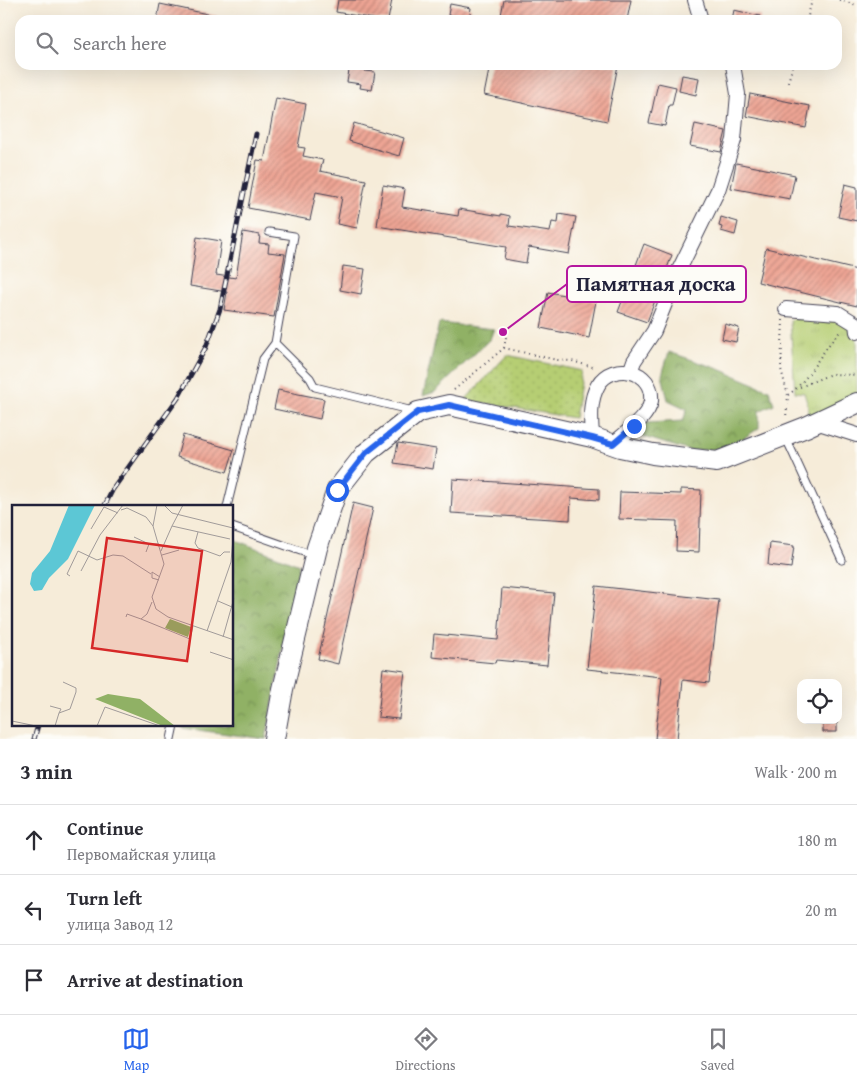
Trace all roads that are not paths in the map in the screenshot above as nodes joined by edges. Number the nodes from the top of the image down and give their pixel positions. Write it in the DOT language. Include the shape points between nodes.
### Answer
graph roads {
  1 [pos="695,0"];
  2 [pos="700,15"];
  3 [pos="734,70"];
  4 [pos="269,232"];
  5 [pos="784,314"];
  6 [pos="856,325"];
  7 [pos="275,343"];
  8 [pos="630,372"];
  9 [pos="857,403"];
  10 [pos="418,412"];
  11 [pos="816,422"];
  12 [pos="857,435"];
  13 [pos="784,436"];
  14 [pos="592,438"];
  15 [pos="613,444"];
  16 [pos="227,505"];
  17 [pos="234,528"];
  18 [pos="315,556"];
  19 [pos="842,560"];
  20 [pos="174,726"];
  21 [pos="171,739"];
  22 [pos="274,739"];
  1 -- 2 [label="street"];
  3 -- 8 [label="street" via="738,94 734,140 718,190 677,274 654,331"];
  4 -- 7 [label="lane" via="294,236"];
  5 -- 6 [label="street" via="838,313"];
  7 -- 10 [label="lane" via="315,387"];
  7 -- 16 [label="lane" via="262,359"];
  8 -- 14 [label="street" via="612,373 600,382 592,398"];
  8 -- 15 [label="street" via="642,376 648,383 651,402 640,420"];
  9 -- 11 [label="street"];
  10 -- 14 [label="street" via="449,405"];
  10 -- 18 [label="street" via="366,453 337,490"];
  11 -- 12 [label="street"];
  11 -- 13 [label="street"];
  13 -- 15 [label="street" via="717,462 653,454"];
  13 -- 19 [label="lane"];
  14 -- 15 [label="street"];
  17 -- 18 [label="lane"];
  18 -- 22 [label="street"];
  20 -- 21 [label="lane"];
}
